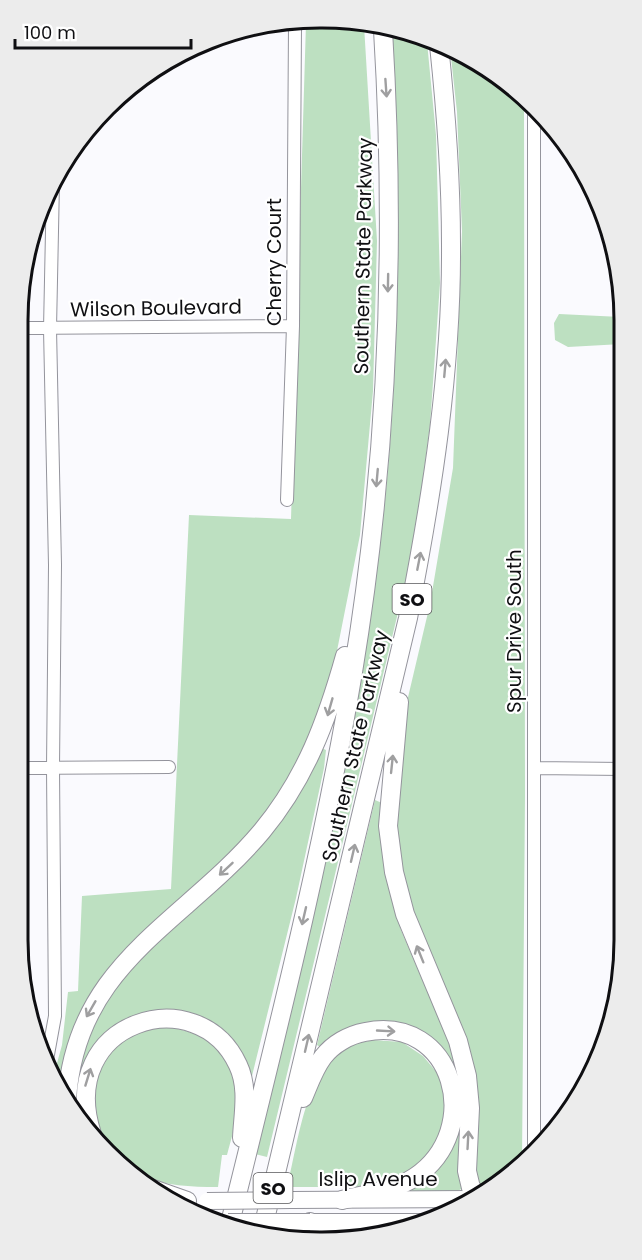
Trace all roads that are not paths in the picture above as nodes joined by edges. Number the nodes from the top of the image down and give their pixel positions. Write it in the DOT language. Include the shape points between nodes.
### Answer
graph roads {
  1 [pos="295,30"];
  2 [pos="382,35"];
  3 [pos="440,54"];
  4 [pos="534,120"];
  5 [pos="53,206"];
  6 [pos="294,326"];
  7 [pos="28,328"];
  8 [pos="50,329"];
  9 [pos="287,500"];
  10 [pos="364,590"];
  11 [pos="408,618"];
  12 [pos="169,767"];
  13 [pos="28,768"];
  14 [pos="53,768"];
  15 [pos="534,768"];
  16 [pos="614,769"];
  17 [pos="49,1047"];
  18 [pos="69,1086"];
  19 [pos="85,1112"];
  20 [pos="534,1140"];
  21 [pos="284,1141"];
  22 [pos="238,1188"];
  23 [pos="472,1189"];
  24 [pos="454,1199"];
  25 [pos="342,1200"];
  26 [pos="191,1201"];
  27 [pos="230,1217"];
  28 [pos="399,1221"];
  29 [pos="310,1222"];
  30 [pos="249,1223"];
  31 [pos="263,1226"];
  32 [pos="333,1231"];
  1 -- 6 [label="street, Cherry Court"];
  2 -- 10 [label="highway, Southern State Parkway / SO, one-way" via="390,200 388,300 383,404"];
  11 -- 3 [label="highway, Southern State Parkway / SO, one-way" via="427,519 448,334 451,245"];
  4 -- 15 [label="street, Spur Drive South"];
  5 -- 8 [label="street"];
  6 -- 8 [label="street, Wilson Boulevard"];
  6 -- 9 [label="street, Cherry Court"];
  7 -- 8 [label="street, Wilson Boulevard"];
  8 -- 14 [label="street" via="55,565"];
  10 -- 18 [label="highway, one-way" via="328,717 289,795 230,865 129,956 104,986 84,1021"];
  10 -- 22 [label="highway, Southern State Parkway / SO, one-way" via="316,864"];
  21 -- 11 [label="highway, Southern State Parkway / SO, one-way"];
  23 -- 11 [label="highway, one-way" via="467,1171 467,1076 458,1041 405,914 388,826"];
  12 -- 14 [label="street"];
  13 -- 14 [label="street"];
  14 -- 17 [label="street" via="55,1016"];
  15 -- 16 [label="street"];
  15 -- 20 [label="street, Spur Drive South"];
  19 -- 22 [label="highway, one-way" via="85,1088 92,1063 106,1043 124,1029 167,1018 209,1031 225,1045 239,1066 245,1092"];
  21 -- 25 [label="highway, one-way" via="311,1078 338,1043 379,1029 421,1041 437,1055 449,1075 454,1099 453,1121 446,1142 416,1176 396,1186"];
  21 -- 31 [label="highway, Southern State Parkway / SO"];
  22 -- 27 [label="highway, Southern State Parkway / SO"];
  24 -- 25 [label="main road, Islip Avenue"];
  25 -- 26 [label="main road, Islip Avenue, bridge"];
  28 -- 29 [label="main road"];
  29 -- 30 [label="main road, bridge"];
  29 -- 32 [label="highway"];
}
